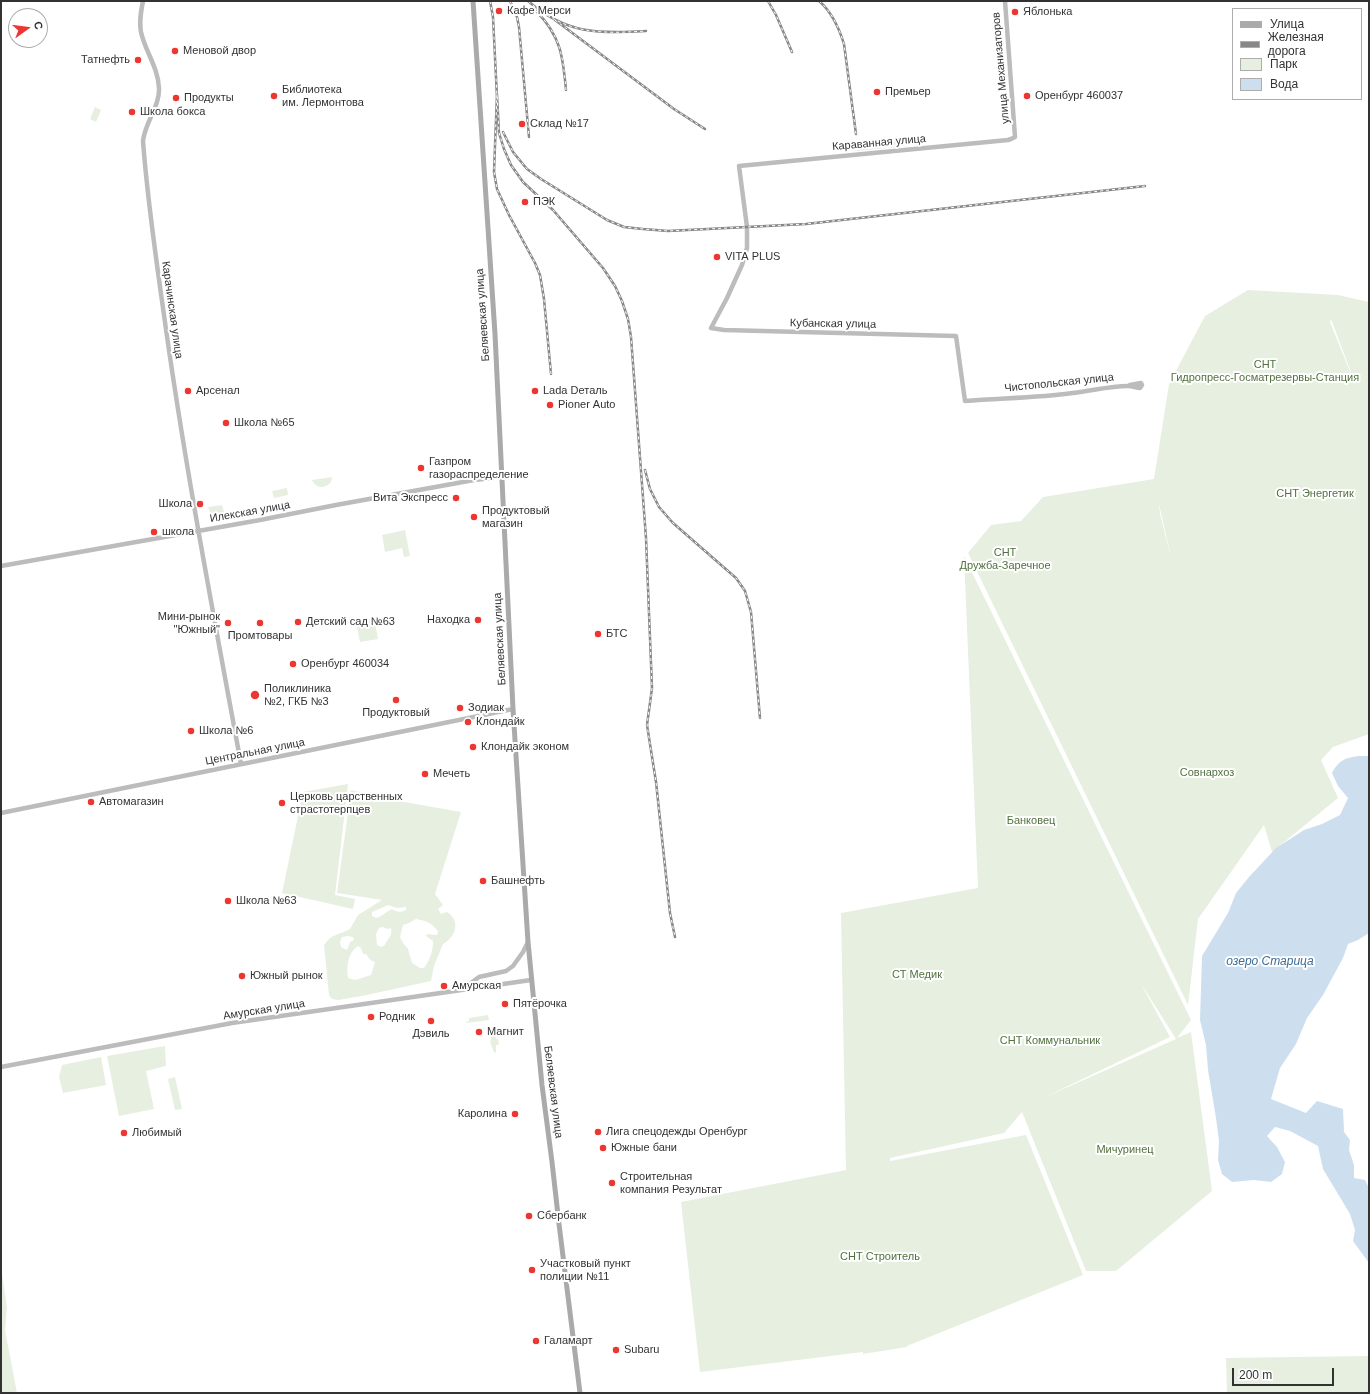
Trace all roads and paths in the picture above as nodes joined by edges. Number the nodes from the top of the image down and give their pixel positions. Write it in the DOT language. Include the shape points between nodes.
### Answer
graph roads {
  1 [pos="143,1"];
  2 [pos="474,1"];
  3 [pos="1005,1"];
  4 [pos="1015,133"];
  5 [pos="711,328"];
  6 [pos="1130,386"];
  7 [pos="965,401"];
  8 [pos="502,477"];
  9 [pos="197,531"];
  10 [pos="1,566"];
  11 [pos="513,709"];
  12 [pos="241,764"];
  13 [pos="1,814"];
  14 [pos="528,942"];
  15 [pos="531,980"];
  16 [pos="461,990"];
  17 [pos="1,1067"];
  18 [pos="580,1393"];
  1 -- 9 [label="street, Карачинская улица" via="140,22 142,37 154,64 159,94 144,132 144,159 167,341"];
  2 -- 8 [label="main road, Беляевская улица"];
  3 -- 4 [label="street, улица Механизаторов"];
  4 -- 5 [label="street, Караванная улица" via="1015,137 1011,139 739,166 747,248 742,265"];
  5 -- 7 [label="street, Кубанская улица" via="956,336"];
  6 -- 7 [label="street, Чистопольская улица"];
  8 -- 9 [label="street, Илекская улица" via="462,482"];
  8 -- 11 [label="main road, Беляевская улица"];
  9 -- 10 [label="street, Илекская улица"];
  9 -- 12 [label="street, Карачинская улица"];
  11 -- 12 [label="street, Центральная улица"];
  11 -- 14 [label="main road, Беляевская улица"];
  12 -- 13 [label="street, Центральная улица"];
  14 -- 15 [label="main road, Беляевская улица"];
  14 -- 16 [label="street" via="513,966 506,971 478,977"];
  15 -- 16 [label="street, Амурская улица"];
  15 -- 18 [label="main road, Беляевская улица"];
  16 -- 17 [label="street, Амурская улица" via="246,1021"];
}
